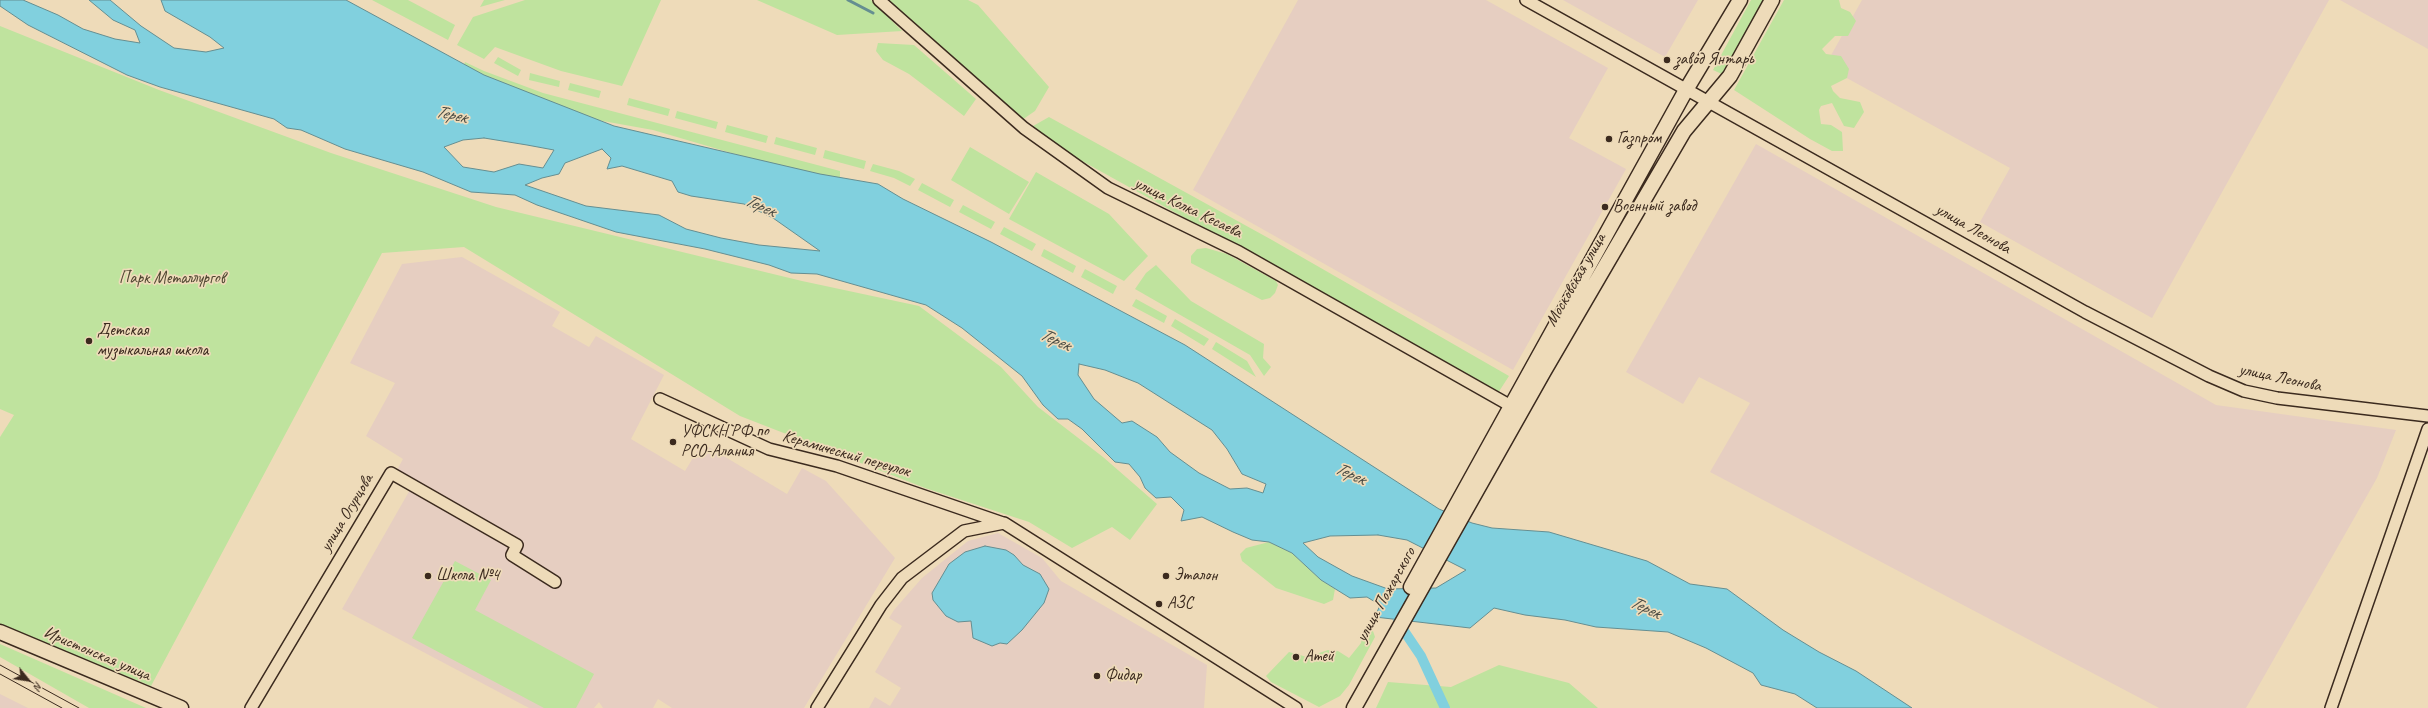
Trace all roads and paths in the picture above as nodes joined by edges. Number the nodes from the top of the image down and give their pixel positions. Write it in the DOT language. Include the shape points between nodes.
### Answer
graph roads {
  1 [pos="879,0"];
  2 [pos="1526,0"];
  3 [pos="1740,0"];
  4 [pos="1772,0"];
  5 [pos="1686,90"];
  6 [pos="1710,101"];
  7 [pos="660,399"];
  8 [pos="1511,406"];
  9 [pos="2428,416"];
  10 [pos="2428,430"];
  11 [pos="1465,501"];
  12 [pos="1004,523"];
  13 [pos="555,582"];
  14 [pos="0,632"];
  15 [pos="1371,667"];
  16 [pos="181,708"];
  17 [pos="251,708"];
  18 [pos="817,708"];
  19 [pos="1296,708"];
  20 [pos="1343,708"];
  21 [pos="1354,708"];
  22 [pos="2331,708"];
  1 -- 8 [label="street, улица Колка Кесаева" via="1024,128 1108,188 1246,255"];
  2 -- 5 [label="street, улица Леонова"];
  3 -- 5 [label="main road, Московская улица"];
  4 -- 6 [label="main road, Московская улица" via="1730,76"];
  5 -- 6 [label="street, улица Леонова"];
  5 -- 8 [label="main road, Московская улица" via="1633,190"];
  6 -- 9 [label="street, улица Леонова" via="2085,312 2209,376 2244,390 2277,398"];
  6 -- 11 [label="main road, Московская улица" via="1684,131"];
  7 -- 12 [label="street, Керамический переулок" via="769,448 837,466"];
  8 -- 11 [label="main road, Московская улица"];
  10 -- 22 [label="street"];
  11 -- 15 [label="main road, улица Пожарского"];
  12 -- 18 [label="street" via="964,531 902,578 881,605"];
  12 -- 19 [label="street, Керамический переулок"];
  13 -- 17 [label="street, улица Огурцова" via="512,555 517,545 391,473"];
  14 -- 16 [label="main road, Иристонская улица"];
  15 -- 20 [label="main road, улица Пожарского"];
  15 -- 21 [label="main road, улица Пожарского"];
}
